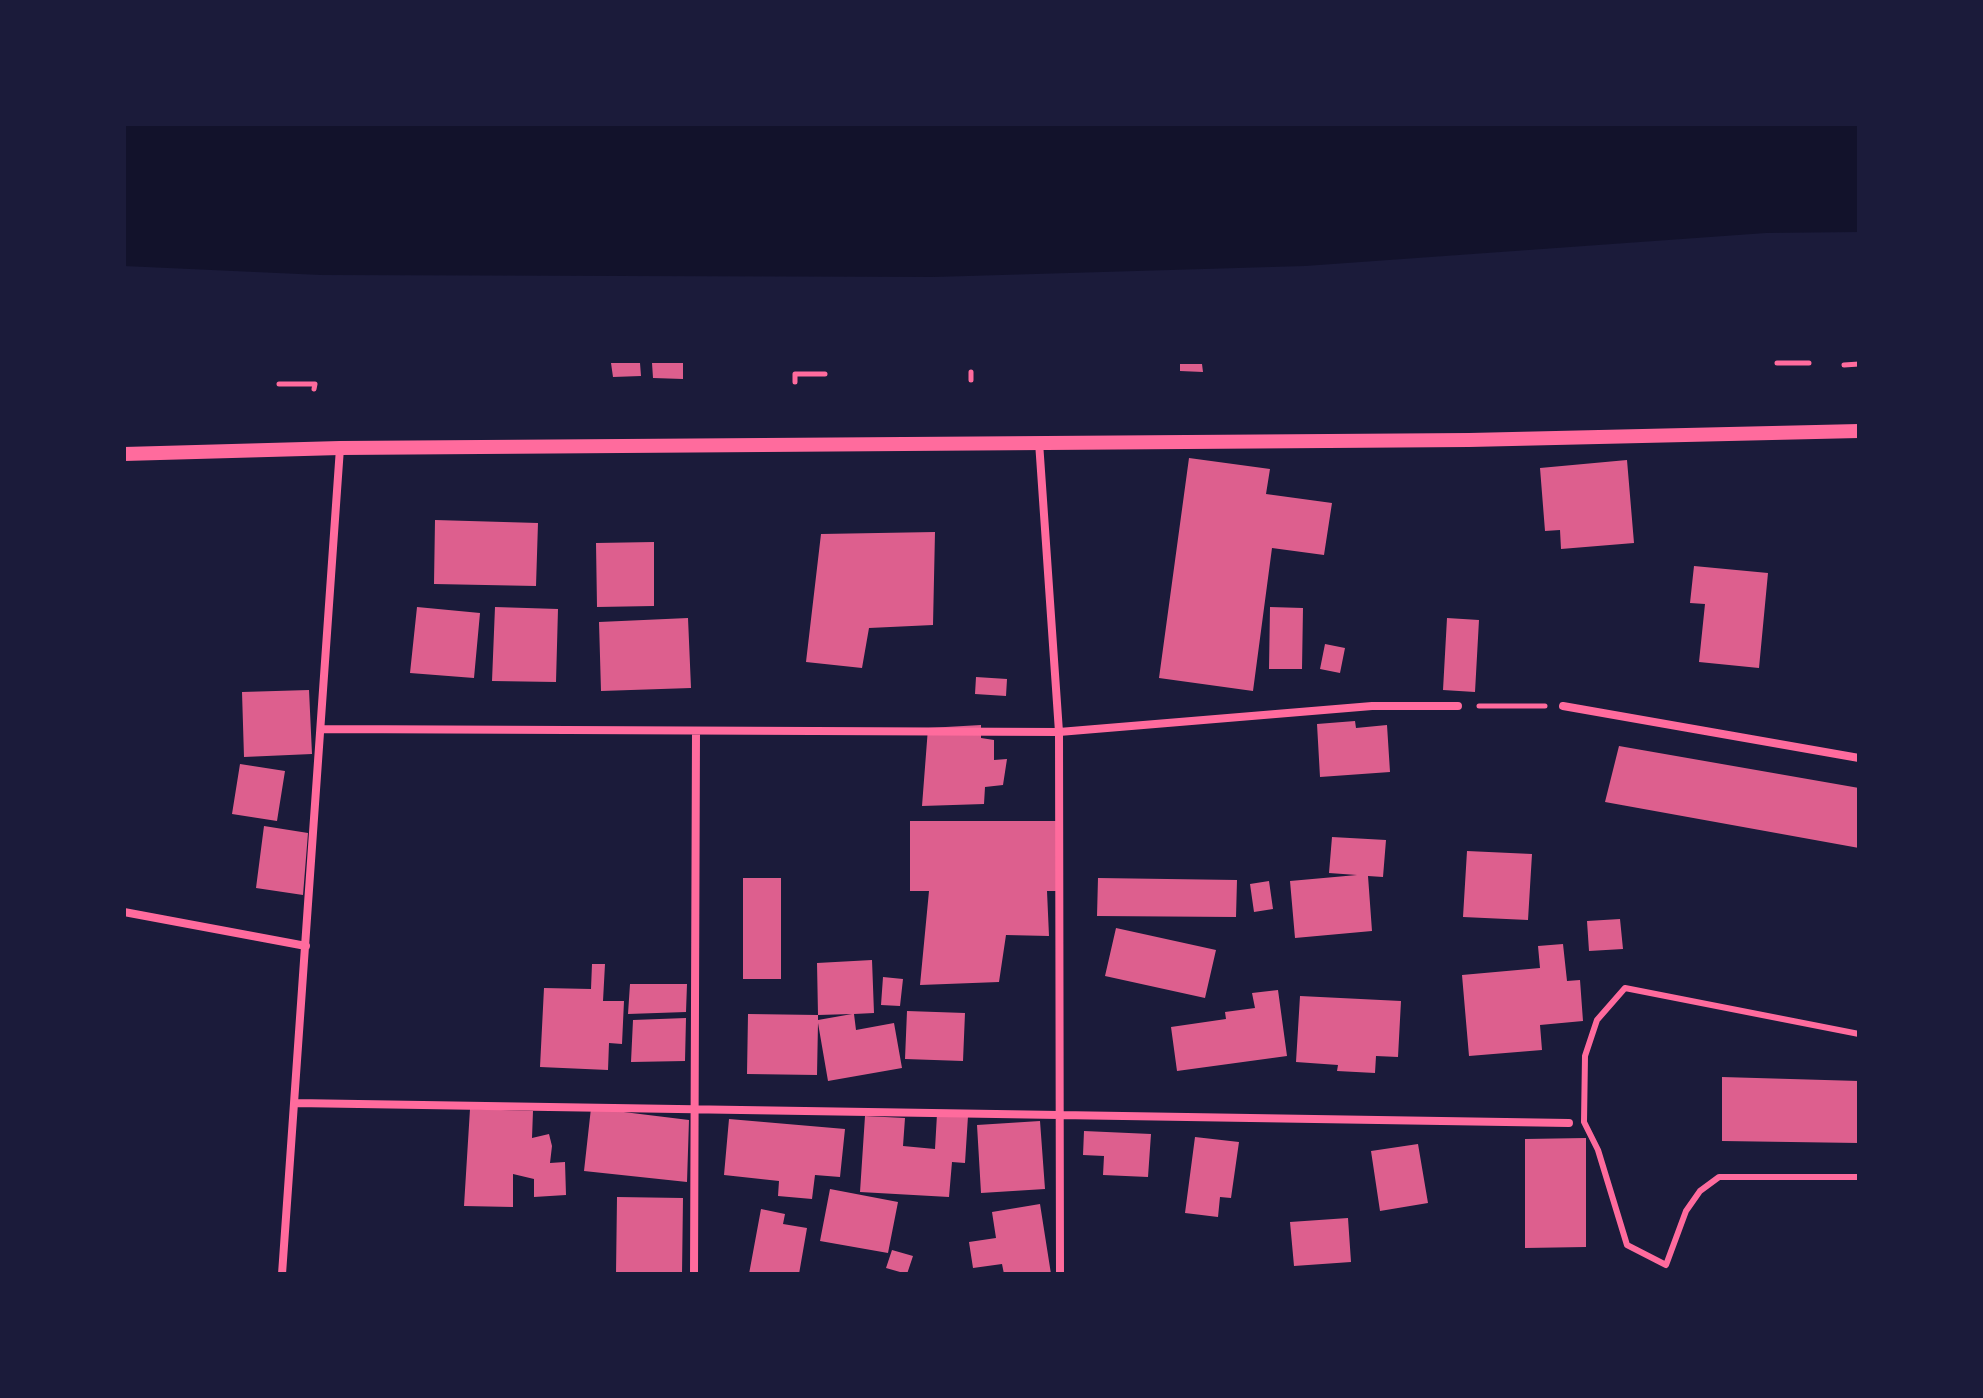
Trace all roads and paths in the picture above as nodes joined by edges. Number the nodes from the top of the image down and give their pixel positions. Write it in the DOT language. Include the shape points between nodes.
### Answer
graph roads {
  1 [pos="1777,363"];
  2 [pos="1809,363"];
  3 [pos="1859,364"];
  4 [pos="1844,365"];
  5 [pos="971,372"];
  6 [pos="825,374"];
  7 [pos="971,380"];
  8 [pos="795,382"];
  9 [pos="279,384"];
  10 [pos="314,389"];
  11 [pos="1859,431"];
  12 [pos="1039,442"];
  13 [pos="340,448"];
  14 [pos="124,454"];
  15 [pos="1458,706"];
  16 [pos="1563,706"];
  17 [pos="322,729"];
  18 [pos="696,731"];
  19 [pos="1059,732"];
  20 [pos="1859,758"];
  21 [pos="124,912"];
  22 [pos="306,946"];
  23 [pos="1859,1034"];
  24 [pos="295,1103"];
  25 [pos="695,1108"];
  26 [pos="1059,1114"];
  27 [pos="1569,1123"];
  28 [pos="1859,1177"];
  29 [pos="1666,1265"];
  30 [pos="282,1274"];
  31 [pos="694,1274"];
  32 [pos="1060,1274"];
  33 [pos="1670,1274"];
  1 -- 2 [label="path"];
  3 -- 4 [label="path"];
  5 -- 7 [label="path"];
  6 -- 8 [label="path" via="795,374"];
  9 -- 10 [label="path" via="315,384"];
  11 -- 12 [label="street"];
  12 -- 13 [label="street"];
  12 -- 19 [label="street"];
  13 -- 14 [label="street"];
  13 -- 17 [label="street"];
  15 -- 16 [label="path"];
  15 -- 19 [label="street" via="1372,706"];
  16 -- 20 [label="street"];
  17 -- 18 [label="street"];
  17 -- 22 [label="street"];
  18 -- 19 [label="street"];
  18 -- 25 [label="street"];
  19 -- 26 [label="street"];
  21 -- 22 [label="street"];
  22 -- 24 [label="street"];
  23 -- 29 [label="lane" via="1625,988 1597,1020 1585,1056 1584,1122 1627,1245"];
  24 -- 25 [label="street"];
  24 -- 30 [label="street"];
  25 -- 26 [label="street"];
  25 -- 31 [label="street"];
  26 -- 27 [label="street"];
  26 -- 32 [label="street"];
  28 -- 29 [label="lane" via="1719,1177 1686,1211"];
  29 -- 33 [label="lane"];
}
